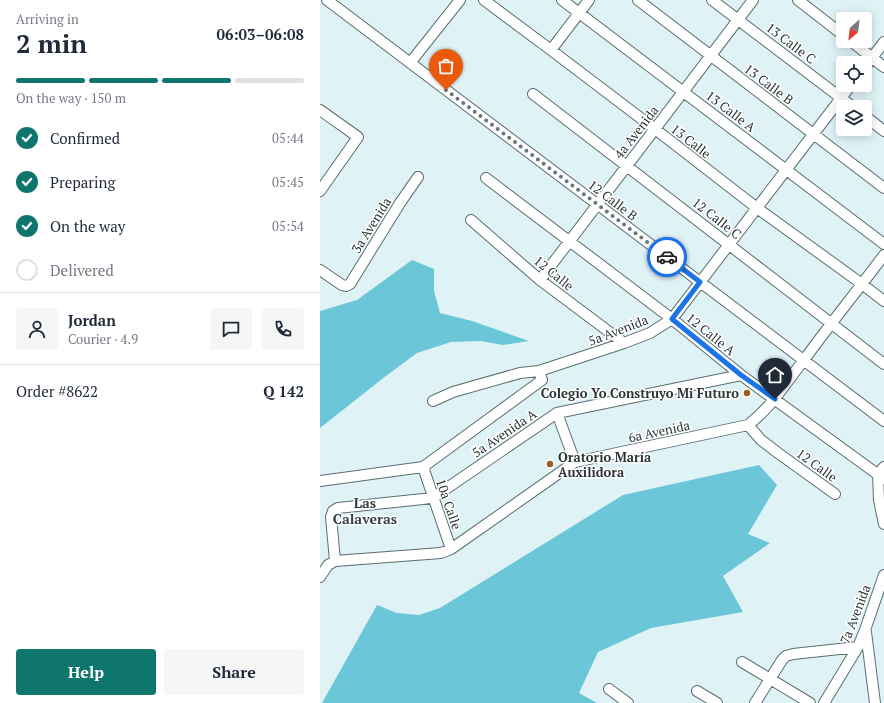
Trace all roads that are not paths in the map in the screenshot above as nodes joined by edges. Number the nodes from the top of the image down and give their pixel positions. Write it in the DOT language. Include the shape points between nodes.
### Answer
graph roads {
  1 [pos="327,0"];
  2 [pos="460,0"];
  3 [pos="484,0"];
  4 [pos="562,0"];
  5 [pos="589,0"];
  6 [pos="638,0"];
  7 [pos="712,0"];
  8 [pos="753,0"];
  9 [pos="798,0"];
  10 [pos="579,13"];
  11 [pos="738,19"];
  12 [pos="836,30"];
  13 [pos="884,42"];
  14 [pos="860,48"];
  15 [pos="551,50"];
  16 [pos="711,55"];
  17 [pos="871,56"];
  18 [pos="872,57"];
  19 [pos="410,63"];
  20 [pos="884,66"];
  21 [pos="683,91"];
  22 [pos="846,92"];
  23 [pos="533,94"];
  24 [pos="841,98"];
  25 [pos="844,100"];
  26 [pos="320,110"];
  27 [pos="872,122"];
  28 [pos="655,129"];
  29 [pos="884,131"];
  30 [pos="814,134"];
  31 [pos="627,165"];
  32 [pos="786,170"];
  33 [pos="418,177"];
  34 [pos="486,178"];
  35 [pos="884,188"];
  36 [pos="320,191"];
  37 [pos="597,204"];
  38 [pos="757,208"];
  39 [pos="471,220"];
  40 [pos="569,241"];
  41 [pos="729,244"];
  42 [pos="884,244"];
  43 [pos="884,255"];
  44 [pos="320,270"];
  45 [pos="540,280"];
  46 [pos="700,282"];
  47 [pos="862,284"];
  48 [pos="884,301"];
  49 [pos="672,319"];
  50 [pos="832,323"];
  51 [pos="624,343"];
  52 [pos="804,360"];
  53 [pos="884,364"];
  54 [pos="539,371"];
  55 [pos="741,375"];
  56 [pos="775,399"];
  57 [pos="433,401"];
  58 [pos="557,413"];
  59 [pos="884,421"];
  60 [pos="748,425"];
  61 [pos="576,462"];
  62 [pos="423,467"];
  63 [pos="882,473"];
  64 [pos="320,481"];
  65 [pos="835,494"];
  66 [pos="434,497"];
  67 [pos="884,524"];
  68 [pos="451,549"];
  69 [pos="335,561"];
  70 [pos="884,575"];
  71 [pos="320,577"];
  72 [pos="866,630"];
  73 [pos="858,648"];
  74 [pos="742,662"];
  75 [pos="770,679"];
  76 [pos="609,689"];
  77 [pos="697,691"];
  78 [pos="628,703"];
  79 [pos="717,703"];
  80 [pos="755,703"];
  81 [pos="810,703"];
  82 [pos="824,703"];
  83 [pos="875,703"];
  1 -- 19 [label="street, 12 Calle B"];
  2 -- 19 [label="street"];
  3 -- 15 [label="street, 13 Calle"];
  4 -- 10 [label="street, 13 Calle A"];
  5 -- 10 [label="street"];
  6 -- 16 [label="street, 13 Calle B"];
  7 -- 11 [label="street, 13 Calle C"];
  8 -- 11 [label="street, 4a Avenida"];
  9 -- 12 [label="street"];
  10 -- 15 [label="street"];
  10 -- 21 [label="street, 13 Calle A"];
  11 -- 16 [label="street, 4a Avenida"];
  11 -- 24 [label="street, 13 Calle C"];
  13 -- 18 [label="street"];
  14 -- 17 [label="street"];
  15 -- 28 [label="street, 13 Calle"];
  16 -- 21 [label="street, 4a Avenida"];
  16 -- 30 [label="street, 13 Calle B"];
  18 -- 20 [label="street"];
  19 -- 37 [label="street, 12 Calle B"];
  21 -- 28 [label="street, 4a Avenida"];
  21 -- 32 [label="street, 13 Calle A"];
  22 -- 24 [label="street, 5a Avenida"];
  23 -- 31 [label="street, 12 Calle C"];
  24 -- 25 [label="street, 13 Calle C"];
  24 -- 30 [label="street, 5a Avenida"];
  26 -- 36 [label="street" via="358,137"];
  27 -- 29 [label="street"];
  28 -- 31 [label="street, 4a Avenida"];
  28 -- 38 [label="street, 13 Calle"];
  30 -- 32 [label="street, 5a Avenida"];
  30 -- 35 [label="street, 13 Calle B"];
  31 -- 37 [label="street, 4a Avenida"];
  31 -- 41 [label="street, 12 Calle C"];
  32 -- 38 [label="street, 5a Avenida"];
  32 -- 42 [label="street, 13 Calle A"];
  33 -- 44 [label="street, 3a Avenida" via="350,284 342,285"];
  34 -- 40 [label="street, 12 Calle A"];
  37 -- 40 [label="street, 4a Avenida"];
  37 -- 46 [label="street, 12 Calle B"];
  38 -- 41 [label="street, 5a Avenida"];
  38 -- 47 [label="street, 13 Calle"];
  39 -- 45 [label="street, 12 Calle"];
  40 -- 45 [label="street, 4a Avenida"];
  40 -- 49 [label="street, 12 Calle A"];
  41 -- 46 [label="street, 5a Avenida"];
  41 -- 50 [label="street, 12 Calle C"];
  43 -- 47 [label="street, 6a Avenida"];
  45 -- 51 [label="street, 12 Calle"];
  46 -- 49 [label="street, 5a Avenida"];
  46 -- 52 [label="street, 12 Calle B"];
  47 -- 48 [label="street, 13 Calle"];
  47 -- 50 [label="street, 6a Avenida"];
  49 -- 51 [label="street, 5a Avenida" via="650,333"];
  49 -- 55 [label="street, 12 Calle A"];
  50 -- 52 [label="street, 6a Avenida"];
  50 -- 53 [label="street, 12 Calle C"];
  51 -- 54 [label="street, 5a Avenida"];
  52 -- 56 [label="street, 6a Avenida"];
  52 -- 59 [label="street, 12 Calle B"];
  54 -- 57 [label="street, 5a Avenida" via="520,373 453,392"];
  54 -- 62 [label="street" via="542,380"];
  55 -- 56 [label="street, 12 Calle A"];
  55 -- 58 [label="street, 5a Avenida A"];
  56 -- 60 [label="street, 6a Avenida"];
  56 -- 63 [label="street, 12 Calle A"];
  58 -- 61 [label="street"];
  58 -- 66 [label="street, 5a Avenida A"];
  60 -- 61 [label="street, 6a Avenida"];
  60 -- 65 [label="street, 12 Calle" via="761,440"];
  61 -- 68 [label="street, 6a Avenida"];
  62 -- 64 [label="street"];
  62 -- 66 [label="street, 10a Calle"];
  63 -- 67 [label="street" via="879,500"];
  66 -- 68 [label="street, 10a Calle"];
  66 -- 69 [label="street, 5a Avenida A" via="338,508 331,517"];
  68 -- 69 [label="street, 6a Avenida" via="441,553"];
  69 -- 71 [label="street" via="328,565"];
  70 -- 72 [label="street, 7a Avenida"];
  72 -- 73 [label="street, 7a Avenida"];
  72 -- 83 [label="street"];
  73 -- 75 [label="street" via="786,656"];
  73 -- 82 [label="street, 7a Avenida"];
  74 -- 75 [label="street"];
  75 -- 80 [label="street"];
  75 -- 81 [label="street"];
  76 -- 78 [label="street"];
  77 -- 79 [label="street"];
}
